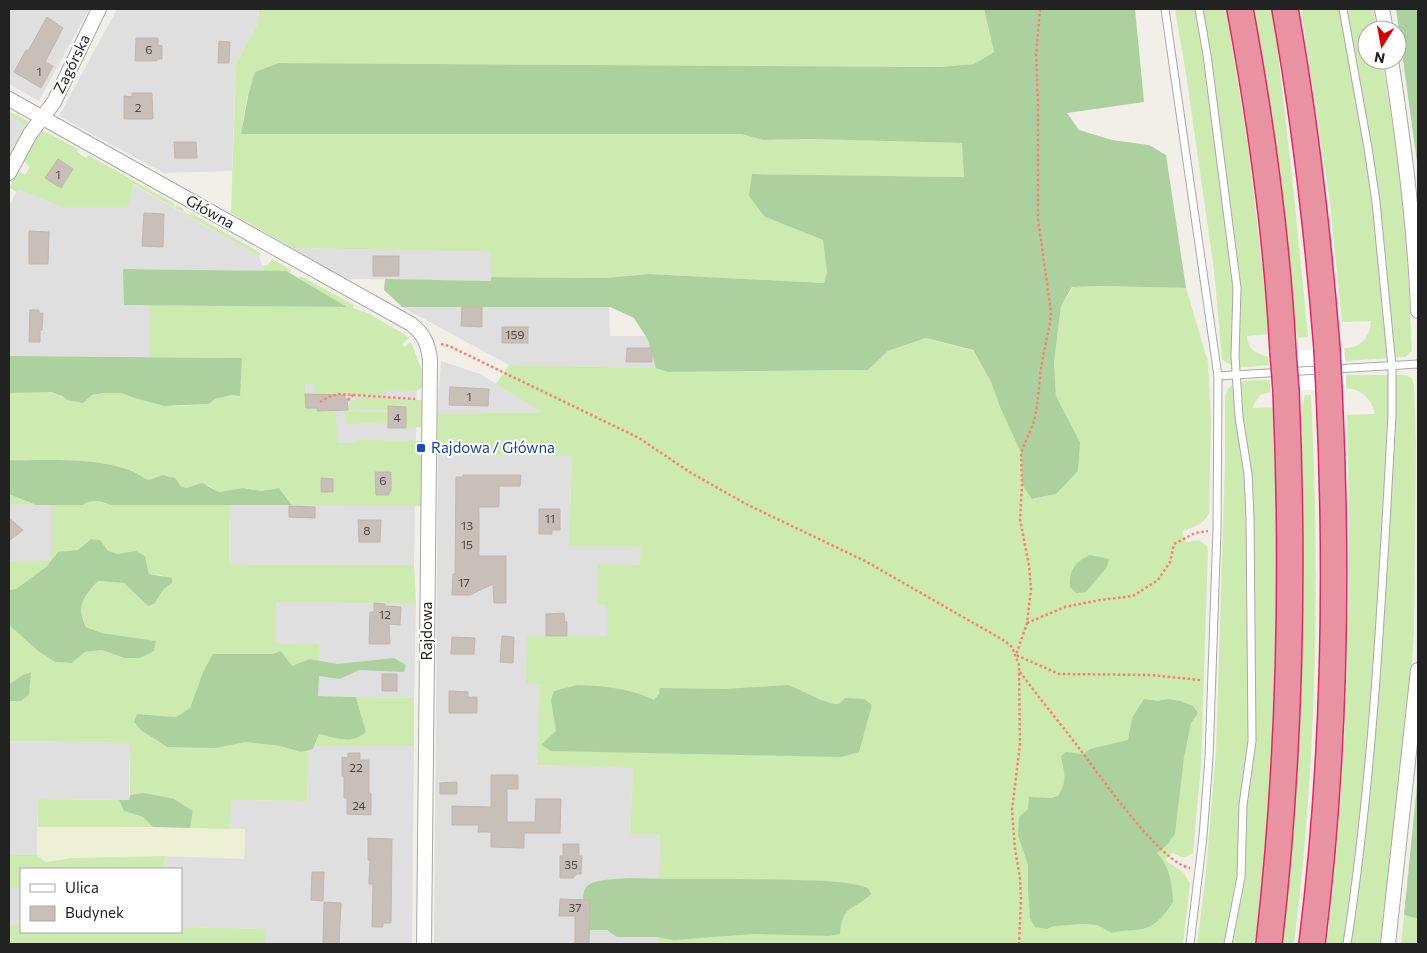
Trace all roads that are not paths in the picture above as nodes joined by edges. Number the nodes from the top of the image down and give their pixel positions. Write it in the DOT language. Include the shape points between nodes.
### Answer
graph roads {
  1 [pos="99,9"];
  2 [pos="1165,9"];
  3 [pos="1199,9"];
  4 [pos="1240,9"];
  5 [pos="1285,9"];
  6 [pos="1343,9"];
  7 [pos="1392,70"];
  8 [pos="9,98"];
  9 [pos="43,117"];
  10 [pos="9,173"];
  11 [pos="1418,311"];
  12 [pos="428,345"];
  13 [pos="1418,364"];
  14 [pos="1392,366"];
  15 [pos="1236,375"];
  16 [pos="1218,376"];
  17 [pos="1418,670"];
  18 [pos="424,944"];
  19 [pos="1190,944"];
  20 [pos="1228,944"];
  21 [pos="1269,944"];
  22 [pos="1312,944"];
  23 [pos="1347,944"];
  24 [pos="1388,944"];
  1 -- 9 [label="street, Zagórska" via="54,102"];
  2 -- 16 [label="lane"];
  3 -- 15 [label="lane" via="1237,288"];
  4 -- 21 [label="highway, bridge" via="1267,180 1286,391 1291,558 1289,666 1282,810"];
  5 -- 22 [label="highway, bridge" via="1308,155 1319,254 1333,468 1332,700 1326,808"];
  6 -- 14 [label="lane" via="1376,202"];
  7 -- 11 [label="street" via="1409,190"];
  8 -- 9 [label="street, Główna"];
  9 -- 10 [label="street, Zagórska"];
  9 -- 12 [label="street, Główna" via="411,324"];
  12 -- 18 [label="street, Rajdowa"];
  13 -- 14 [label="lane"];
  14 -- 15 [label="lane"];
  14 -- 23 [label="lane" via="1377,670 1358,872"];
  15 -- 16 [label="lane"];
  15 -- 20 [label="lane" via="1248,474 1253,708 1243,805 1241,877"];
  16 -- 19 [label="lane" via="1217,530 1209,757"];
  17 -- 24 [label="street"];
}
